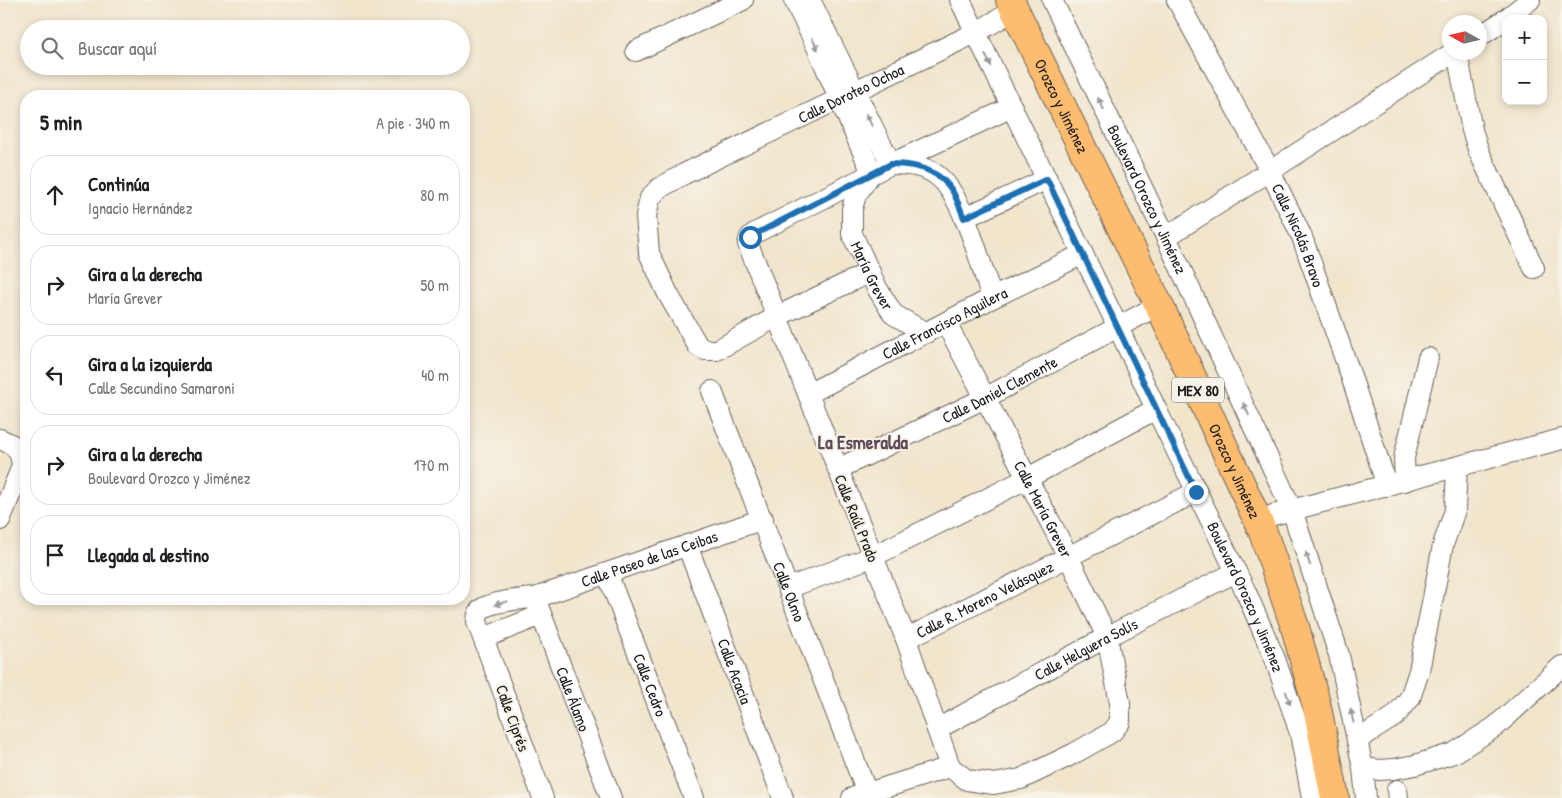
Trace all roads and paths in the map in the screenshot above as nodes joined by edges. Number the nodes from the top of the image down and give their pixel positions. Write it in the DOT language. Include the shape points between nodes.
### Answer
graph roads {
  1 [pos="743,0"];
  2 [pos="794,0"];
  3 [pos="810,0"];
  4 [pos="960,0"];
  5 [pos="1052,0"];
  6 [pos="1177,0"];
  7 [pos="1530,0"];
  8 [pos="1018,3"];
  9 [pos="1511,15"];
  10 [pos="1502,22"];
  11 [pos="1487,31"];
  12 [pos="975,33"];
  13 [pos="636,51"];
  14 [pos="1443,60"];
  15 [pos="1457,60"];
  16 [pos="847,94"];
  17 [pos="1012,107"];
  18 [pos="891,164"];
  19 [pos="1270,172"];
  20 [pos="871,174"];
  21 [pos="1047,179"];
  22 [pos="964,218"];
  23 [pos="1166,237"];
  24 [pos="1083,254"];
  25 [pos="1534,268"];
  26 [pos="870,272"];
  27 [pos="992,298"];
  28 [pos="1159,305"];
  29 [pos="778,316"];
  30 [pos="946,323"];
  31 [pos="1118,327"];
  32 [pos="926,333"];
  33 [pos="1428,358"];
  34 [pos="712,391"];
  35 [pos="808,394"];
  36 [pos="985,398"];
  37 [pos="1156,409"];
  38 [pos="1562,439"];
  39 [pos="7,442"];
  40 [pos="20,454"];
  41 [pos="1457,468"];
  42 [pos="838,470"];
  43 [pos="20,471"];
  44 [pos="1028,478"];
  45 [pos="1396,483"];
  46 [pos="1196,492"];
  47 [pos="1282,512"];
  48 [pos="763,519"];
  49 [pos="0,520"];
  50 [pos="687,545"];
  51 [pos="1068,556"];
  52 [pos="872,557"];
  53 [pos="1236,572"];
  54 [pos="608,573"];
  55 [pos="788,588"];
  56 [pos="538,606"];
  57 [pos="480,630"];
  58 [pos="1107,637"];
  59 [pos="906,639"];
  60 [pos="1562,666"];
  61 [pos="937,729"];
  62 [pos="1357,740"];
  63 [pos="950,767"];
  64 [pos="1363,768"];
  65 [pos="859,796"];
  66 [pos="1332,796"];
  67 [pos="543,798"];
  68 [pos="611,798"];
  69 [pos="694,798"];
  70 [pos="783,798"];
  71 [pos="1366,798"];
  1 -- 13 [label="street"];
  2 -- 16 [label="street, one-way" via="816,45"];
  3 -- 16 [label="street"];
  4 -- 12 [label="street, Boulevard Orozco y Jiménez / MEX 80"];
  23 -- 5 [label="street, Boulevard Orozco y Jiménez, one-way"];
  6 -- 19 [label="street, Calle Nicolás Bravo"];
  7 -- 9 [label="street"];
  8 -- 12 [label="street, Calle Doroteo Ochoa"];
  8 -- 28 [label="highway, Orozco y Jiménez / MEX 80"];
  8 -- 47 [label="highway, Orozco y Jiménez / MEX 80" via="1173,296"];
  10 -- 11 [label="street"];
  12 -- 16 [label="street, Calle Doroteo Ochoa"];
  12 -- 17 [label="street, Boulevard Orozco y Jiménez / MEX 80, one-way"];
  14 -- 19 [label="street"];
  15 -- 25 [label="street" via="1479,152"];
  18 -- 16 [label="street, one-way"];
  16 -- 20 [label="street"];
  16 -- 29 [label="street, Calle Doroteo Ochoa" via="684,174 658,189 650,198 646,216 649,253 698,346 717,350"];
  17 -- 18 [label="street"];
  17 -- 21 [label="street, Boulevard Orozco y Jiménez / MEX 80"];
  18 -- 20 [label="street"];
  18 -- 22 [label="street" via="909,164 935,174 952,191"];
  19 -- 23 [label="street"];
  19 -- 45 [label="street, Calle Nicolás Bravo" via="1302,237 1351,376"];
  20 -- 26 [label="street, María Grever" via="856,195 852,209 852,234"];
  20 -- 29 [label="street, Calle Raúl Prado" via="750,237 748,244"];
  21 -- 22 [label="street"];
  21 -- 24 [label="street, Boulevard Orozco y Jiménez / MEX 80"];
  22 -- 27 [label="street"];
  47 -- 23 [label="street, Boulevard Orozco y Jiménez, one-way"];
  24 -- 27 [label="street, Calle Francisco Aguilera"];
  24 -- 31 [label="street, Boulevard Orozco y Jiménez / MEX 80"];
  26 -- 29 [label="street"];
  26 -- 32 [label="street, María Grever" via="893,314"];
  27 -- 30 [label="street, Calle Francisco Aguilera"];
  28 -- 31 [label="street, Calle Daniel Clemente"];
  28 -- 66 [label="highway, Orozco y Jiménez / MEX 80" via="1263,532 1295,627 1317,707"];
  29 -- 35 [label="street, Calle Raúl Prado"];
  30 -- 32 [label="street, Calle Francisco Aguilera"];
  30 -- 36 [label="street, Calle María Grever"];
  31 -- 36 [label="street, Calle Daniel Clemente"];
  31 -- 37 [label="street, Boulevard Orozco y Jiménez / MEX 80"];
  32 -- 35 [label="street, Calle Francisco Aguilera"];
  33 -- 45 [label="street"];
  34 -- 48 [label="street, Calle Olmo"];
  35 -- 42 [label="street, Calle Raúl Prado"];
  36 -- 42 [label="street, Calle Daniel Clemente"];
  36 -- 44 [label="street, Calle María Grever"];
  37 -- 44 [label="street"];
  37 -- 46 [label="street, Boulevard Orozco y Jiménez / MEX 80"];
  38 -- 41 [label="street"];
  39 -- 40 [label="street"];
  41 -- 45 [label="street"];
  41 -- 62 [label="street" via="1455,510 1444,545 1419,671 1410,698 1395,716"];
  42 -- 52 [label="street, Calle Raúl Prado"];
  43 -- 49 [label="street"];
  44 -- 51 [label="street, Calle María Grever"];
  44 -- 52 [label="street"];
  45 -- 47 [label="street"];
  46 -- 51 [label="street, Calle R. Moreno Velásquez"];
  46 -- 53 [label="street, Boulevard Orozco y Jiménez / MEX 80"];
  62 -- 47 [label="street, Boulevard Orozco y Jiménez, one-way" via="1339,655"];
  47 -- 66 [label="highway, Orozco y Jiménez / MEX 80" via="1333,704"];
  48 -- 50 [label="street, Calle Paseo de las Ceibas"];
  48 -- 55 [label="street, Calle Olmo"];
  50 -- 54 [label="street, Calle Paseo de las Ceibas"];
  50 -- 70 [label="street, Calle Acacia"];
  51 -- 58 [label="street, Calle María Grever"];
  51 -- 59 [label="street, Calle R. Moreno Velásquez"];
  52 -- 55 [label="street"];
  52 -- 59 [label="street, Calle Raúl Prado"];
  53 -- 58 [label="street, Calle Helguera Solís"];
  53 -- 66 [label="street, Boulevard Orozco y Jiménez / MEX 80, one-way" via="1275,659 1300,734"];
  54 -- 56 [label="street, Calle Paseo de las Ceibas"];
  54 -- 69 [label="street, Calle Cedro"];
  55 -- 65 [label="street, Calle Olmo"];
  56 -- 57 [label="street"];
  56 -- 57 [label="street, one-way" via="511,600 482,608 477,616"];
  56 -- 68 [label="street, Calle Álamo"];
  57 -- 67 [label="street, Calle Ciprés"];
  58 -- 61 [label="street, Calle Helguera Solís"];
  58 -- 63 [label="street, Calle María Grever" via="1120,703 1120,722 1112,732 1021,779 994,784 967,780"];
  59 -- 61 [label="street, Calle Raúl Prado"];
  60 -- 64 [label="street" via="1495,727 1454,753 1394,769"];
  61 -- 63 [label="street, Calle Raúl Prado"];
  62 -- 64 [label="street, Boulevard Orozco y Jiménez"];
  63 -- 65 [label="street"];
  64 -- 71 [label="street, Boulevard Orozco y Jiménez"];
}
